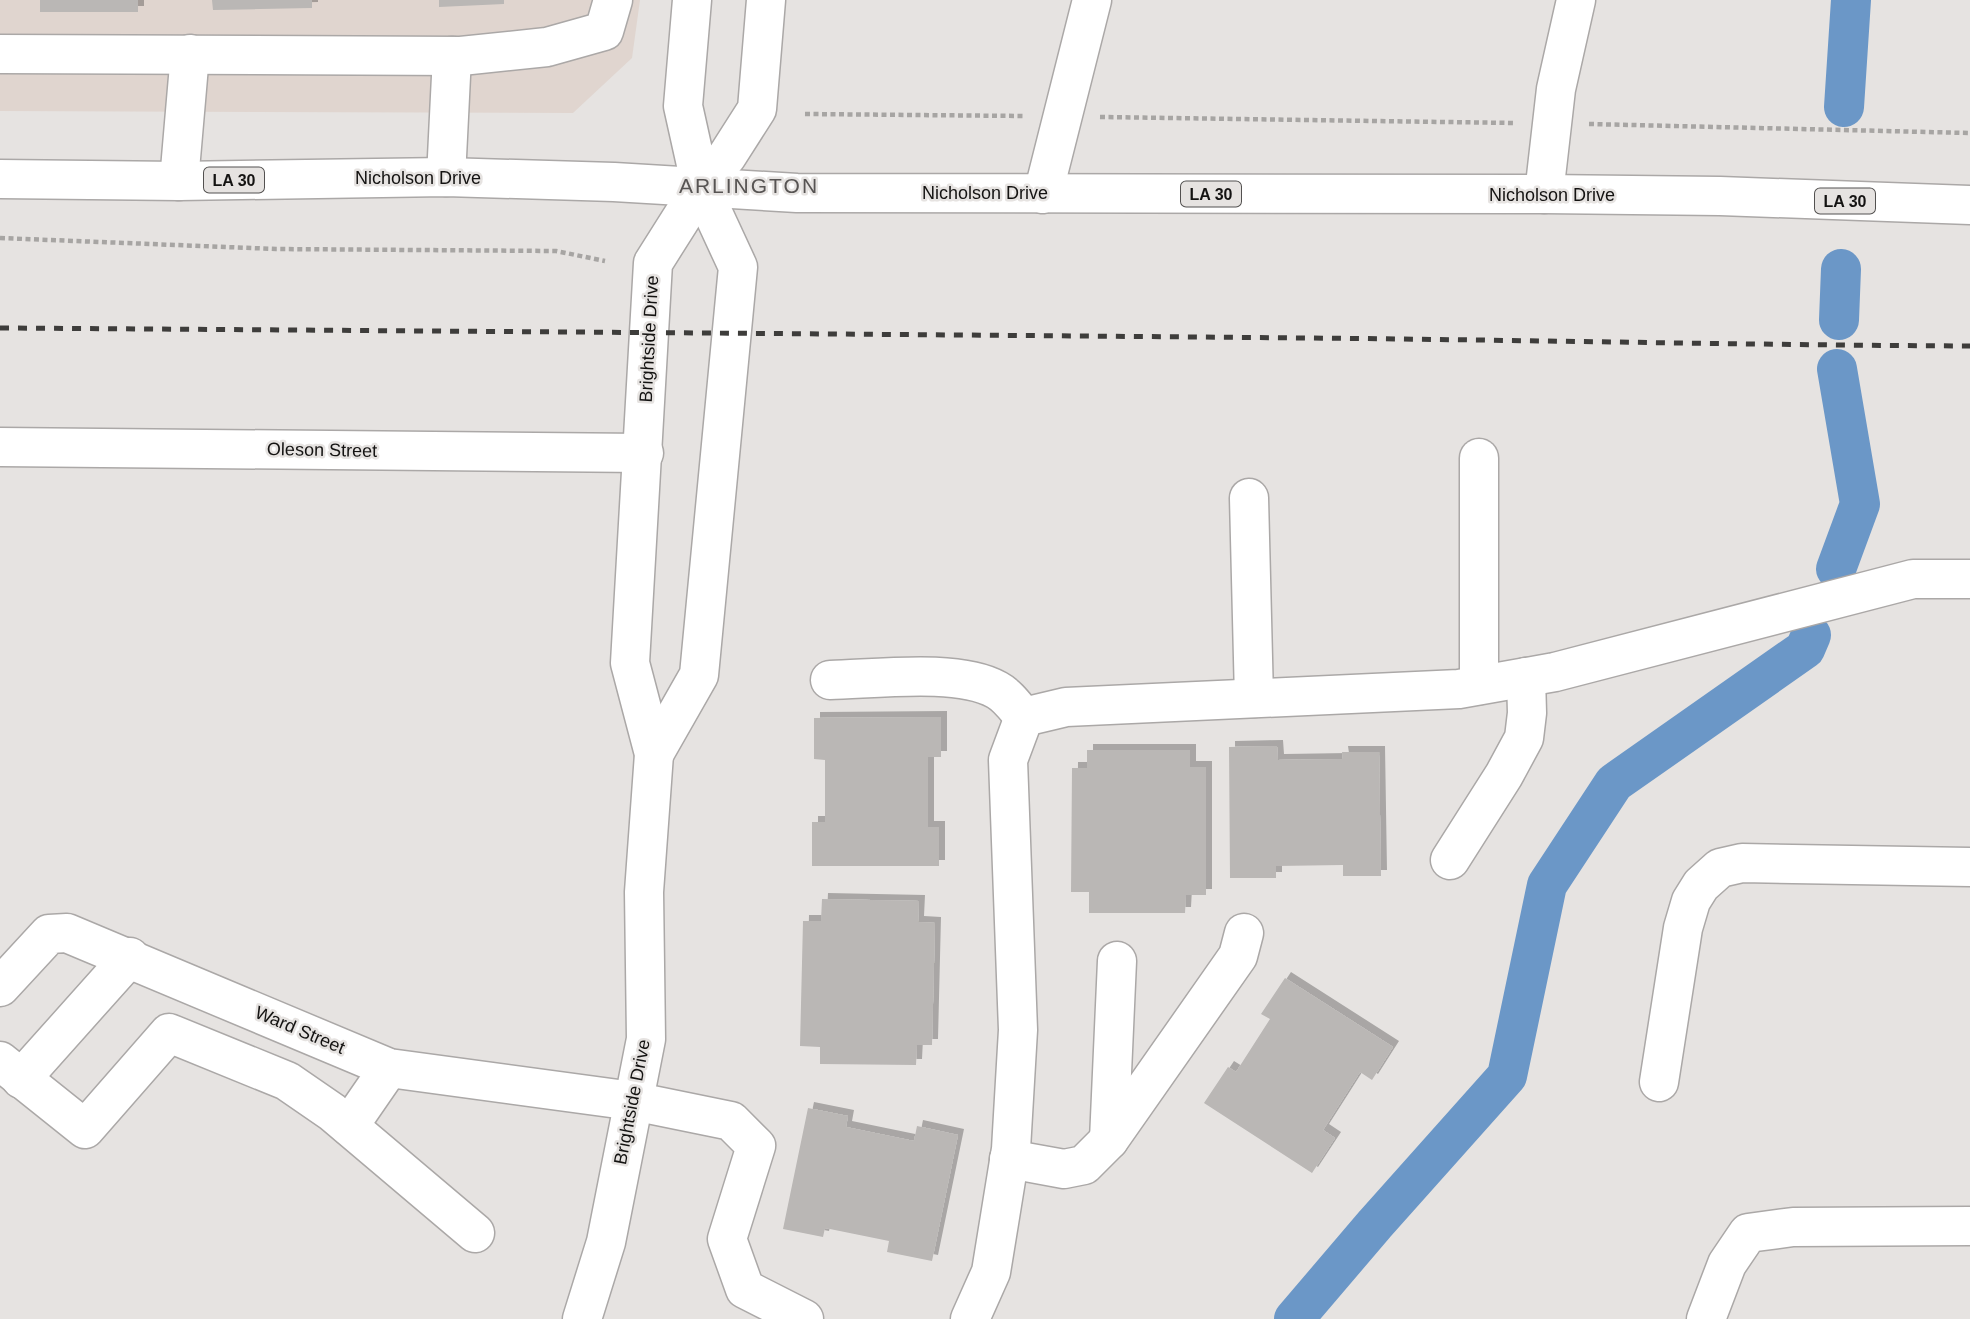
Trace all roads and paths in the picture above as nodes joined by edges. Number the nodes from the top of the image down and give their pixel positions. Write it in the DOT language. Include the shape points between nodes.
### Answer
graph roads {
  1 [pos="613,0"];
  2 [pos="692,0"];
  3 [pos="766,0"];
  4 [pos="1092,0"];
  5 [pos="1576,0"];
  6 [pos="0,54"];
  7 [pos="190,54"];
  8 [pos="452,56"];
  9 [pos="805,114"];
  10 [pos="1031,117"];
  11 [pos="1092,117"];
  12 [pos="1520,123"];
  13 [pos="1586,124"];
  14 [pos="1970,133"];
  15 [pos="446,177"];
  16 [pos="0,179"];
  17 [pos="179,181"];
  18 [pos="701,187"];
  19 [pos="1043,194"];
  20 [pos="1544,194"];
  21 [pos="1970,205"];
  22 [pos="0,238"];
  23 [pos="605,261"];
  24 [pos="0,447"];
  25 [pos="644,453"];
  26 [pos="1479,458"];
  27 [pos="1250,498"];
  28 [pos="1970,579"];
  29 [pos="1525,677"];
  30 [pos="830,680"];
  31 [pos="1479,685"];
  32 [pos="1254,698"];
  33 [pos="1024,717"];
  34 [pos="654,754"];
  35 [pos="1450,860"];
  36 [pos="1970,867"];
  37 [pos="1244,933"];
  38 [pos="130,957"];
  39 [pos="1117,961"];
  40 [pos="0,987"];
  41 [pos="389,1068"];
  42 [pos="11,1070"];
  43 [pos="1659,1082"];
  44 [pos="633,1101"];
  45 [pos="349,1126"];
  46 [pos="1109,1140"];
  47 [pos="1009,1159"];
  48 [pos="1970,1226"];
  49 [pos="475,1233"];
  50 [pos="797,1318"];
  51 [pos="582,1319"];
  52 [pos="970,1319"];
  53 [pos="1706,1319"];
  1 -- 8 [label="main road" via="604,31 547,47"];
  2 -- 18 [label="main road" via="682,106"];
  3 -- 18 [label="main road" via="757,109"];
  4 -- 19 [label="main road"];
  5 -- 20 [label="main road" via="1556,89"];
  6 -- 7 [label="main road"];
  7 -- 8 [label="main road"];
  7 -- 17 [label="main road"];
  8 -- 15 [label="main road"];
  9 -- 10 [label="path"];
  11 -- 12 [label="path"];
  13 -- 14 [label="path"];
  15 -- 17 [label="main road, Nicholson Drive / LA 30"];
  15 -- 18 [label="main road, Nicholson Drive / LA 30"];
  16 -- 17 [label="main road, Nicholson Drive / LA 30"];
  18 -- 19 [label="main road, Nicholson Drive / LA 30" via="797,193"];
  18 -- 25 [label="main road, Brightside Drive" via="653,263"];
  18 -- 34 [label="main road, Brightside Drive" via="738,267 699,675"];
  19 -- 20 [label="main road, Nicholson Drive / LA 30"];
  20 -- 21 [label="main road, Nicholson Drive / LA 30"];
  22 -- 23 [label="path" via="276,249 556,251"];
  24 -- 25 [label="main road, Oleson Street"];
  25 -- 34 [label="main road, Brightside Drive" via="630,663"];
  26 -- 31 [label="main road"];
  27 -- 32 [label="main road"];
  28 -- 29 [label="main road" via="1913,579"];
  29 -- 31 [label="main road"];
  29 -- 35 [label="main road" via="1524,738"];
  30 -- 33 [label="main road" via="952,677 984,683 1001,692"];
  31 -- 32 [label="main road"];
  32 -- 33 [label="main road" via="1066,707"];
  33 -- 47 [label="main road" via="1008,760 1018,1030"];
  34 -- 44 [label="main road, Brightside Drive" via="644,892 646,1038"];
  36 -- 43 [label="main road" via="1742,863 1720,868 1701,885 1687,914"];
  37 -- 46 [label="main road" via="1238,956"];
  38 -- 40 [label="main road, Ward Street" via="67,933 48,934"];
  38 -- 41 [label="main road, Ward Street"];
  38 -- 42 [label="main road"];
  39 -- 46 [label="main road"];
  41 -- 44 [label="main road, Ward Street"];
  41 -- 45 [label="main road"];
  42 -- 45 [label="main road" via="85,1129 169,1033 287,1081"];
  44 -- 50 [label="main road, Ward Street" via="731,1121 756,1146 727,1239 746,1289"];
  44 -- 51 [label="main road, Brightside Drive" via="606,1242"];
  45 -- 49 [label="main road"];
  46 -- 47 [label="main road" via="1084,1165 1064,1169"];
  47 -- 52 [label="main road" via="991,1272"];
  48 -- 53 [label="main road" via="1793,1227 1748,1233 1727,1264"];
}
